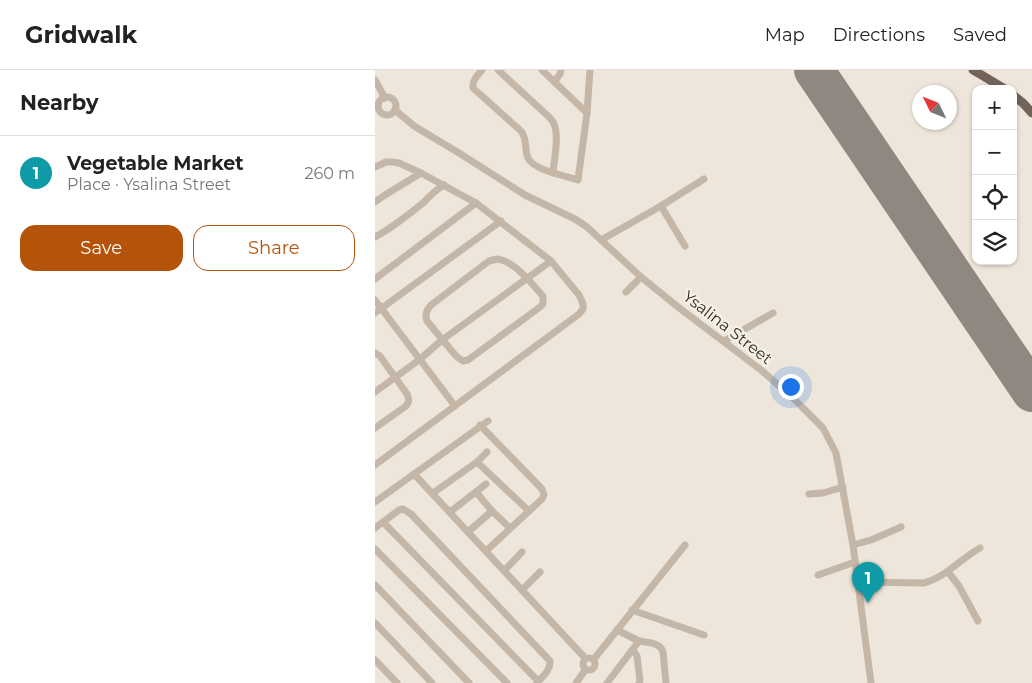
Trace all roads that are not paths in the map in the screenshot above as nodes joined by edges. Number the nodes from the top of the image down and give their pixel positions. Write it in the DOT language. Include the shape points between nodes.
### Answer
graph roads {
  1 [pos="482,70"];
  2 [pos="498,70"];
  3 [pos="542,70"];
  4 [pos="561,70"];
  5 [pos="591,70"];
  6 [pos="973,70"];
  7 [pos="375,80"];
  8 [pos="555,81"];
  9 [pos="998,85"];
  10 [pos="375,94"];
  11 [pos="1017,98"];
  12 [pos="380,103"];
  13 [pos="395,110"];
  14 [pos="587,112"];
  15 [pos="382,113"];
  16 [pos="1032,113"];
  17 [pos="375,118"];
  18 [pos="375,167"];
  19 [pos="421,173"];
  20 [pos="553,173"];
  21 [pos="703,180"];
  22 [pos="444,185"];
  23 [pos="375,202"];
  24 [pos="476,203"];
  25 [pos="661,206"];
  26 [pos="501,221"];
  27 [pos="375,237"];
  28 [pos="601,240"];
  29 [pos="685,246"];
  30 [pos="551,261"];
  31 [pos="641,277"];
  32 [pos="527,278"];
  33 [pos="375,279"];
  34 [pos="627,292"];
  35 [pos="375,300"];
  36 [pos="382,309"];
  37 [pos="375,313"];
  38 [pos="773,313"];
  39 [pos="442,340"];
  40 [pos="724,341"];
  41 [pos="375,353"];
  42 [pos="419,360"];
  43 [pos="395,378"];
  44 [pos="375,392"];
  45 [pos="455,406"];
  46 [pos="487,421"];
  47 [pos="480,425"];
  48 [pos="375,428"];
  49 [pos="487,452"];
  50 [pos="477,462"];
  51 [pos="375,465"];
  52 [pos="415,474"];
  53 [pos="486,484"];
  54 [pos="843,487"];
  55 [pos="476,492"];
  56 [pos="433,493"];
  57 [pos="809,494"];
  58 [pos="375,502"];
  59 [pos="492,511"];
  60 [pos="529,511"];
  61 [pos="450,512"];
  62 [pos="383,522"];
  63 [pos="375,528"];
  64 [pos="510,528"];
  65 [pos="901,528"];
  66 [pos="468,532"];
  67 [pos="685,545"];
  68 [pos="853,545"];
  69 [pos="980,548"];
  70 [pos="375,549"];
  71 [pos="486,551"];
  72 [pos="522,552"];
  73 [pos="855,562"];
  74 [pos="504,571"];
  75 [pos="540,572"];
  76 [pos="948,572"];
  77 [pos="817,575"];
  78 [pos="858,582"];
  79 [pos="375,585"];
  80 [pos="522,590"];
  81 [pos="632,610"];
  82 [pos="978,621"];
  83 [pos="375,623"];
  84 [pos="617,630"];
  85 [pos="704,635"];
  86 [pos="639,641"];
  87 [pos="633,650"];
  88 [pos="585,658"];
  89 [pos="594,659"];
  90 [pos="375,660"];
  91 [pos="586,669"];
  92 [pos="538,682"];
  93 [pos="397,683"];
  94 [pos="432,683"];
  95 [pos="469,683"];
  96 [pos="507,683"];
  97 [pos="576,683"];
  98 [pos="607,683"];
  99 [pos="639,683"];
  100 [pos="666,683"];
  101 [pos="871,683"];
  1 -- 20 [label="street" via="473,84 474,90 525,136 527,157 531,162"];
  2 -- 20 [label="street" via="554,123"];
  3 -- 8 [label="street"];
  4 -- 8 [label="street"];
  5 -- 14 [label="street"];
  6 -- 9 [label="main road"];
  7 -- 12 [label="street"];
  8 -- 14 [label="street"];
  10 -- 12 [label="street"];
  11 -- 16 [label="main road"];
  12 -- 13 [label="street" via="391,98 395,102"];
  12 -- 15 [label="street"];
  13 -- 15 [label="street" via="387,115"];
  13 -- 28 [label="street, Ysalina Street" via="414,126 525,195 581,222"];
  14 -- 20 [label="street" via="578,180"];
  15 -- 17 [label="street"];
  18 -- 19 [label="street" via="392,162"];
  19 -- 22 [label="street"];
  19 -- 23 [label="street"];
  21 -- 25 [label="street"];
  22 -- 24 [label="street"];
  22 -- 27 [label="street"];
  24 -- 26 [label="street"];
  24 -- 33 [label="street"];
  25 -- 28 [label="street"];
  25 -- 29 [label="street"];
  26 -- 30 [label="street"];
  26 -- 36 [label="street"];
  28 -- 31 [label="street, Ysalina Street"];
  30 -- 32 [label="street"];
  30 -- 45 [label="street" via="579,295 583,310"];
  31 -- 34 [label="street"];
  31 -- 40 [label="street, Ysalina Street"];
  32 -- 39 [label="street"];
  32 -- 39 [label="street" via="510,263 497,259 489,261 426,311 427,321"];
  32 -- 39 [label="street" via="543,296 543,304 468,360 463,361 456,356"];
  35 -- 36 [label="street"];
  36 -- 37 [label="street"];
  36 -- 42 [label="street"];
  38 -- 40 [label="street"];
  39 -- 42 [label="street"];
  40 -- 54 [label="street, Ysalina Street" via="793,398 823,428 836,453"];
  41 -- 43 [label="street"];
  42 -- 43 [label="street"];
  42 -- 45 [label="street"];
  43 -- 44 [label="street"];
  43 -- 48 [label="street" via="407,394 409,403"];
  45 -- 51 [label="street"];
  46 -- 47 [label="street"];
  47 -- 52 [label="street"];
  47 -- 60 [label="street" via="542,489 542,499"];
  49 -- 50 [label="street"];
  50 -- 56 [label="street"];
  50 -- 60 [label="street"];
  52 -- 56 [label="street"];
  52 -- 58 [label="street"];
  53 -- 55 [label="street"];
  54 -- 57 [label="street"];
  54 -- 68 [label="street, Ysalina Street"];
  55 -- 59 [label="street"];
  55 -- 61 [label="street"];
  56 -- 61 [label="street"];
  59 -- 64 [label="street"];
  59 -- 66 [label="street"];
  60 -- 64 [label="street"];
  61 -- 66 [label="street"];
  62 -- 63 [label="street"];
  62 -- 92 [label="street"];
  62 -- 92 [label="street" via="403,509 411,514 550,661 549,669"];
  64 -- 71 [label="street"];
  65 -- 68 [label="street"];
  66 -- 71 [label="street"];
  67 -- 81 [label="street"];
  68 -- 73 [label="street, Ysalina Street"];
  69 -- 76 [label="street"];
  70 -- 96 [label="street"];
  71 -- 74 [label="street"];
  72 -- 74 [label="street"];
  73 -- 77 [label="street"];
  73 -- 78 [label="street, Ysalina Street"];
  74 -- 80 [label="street"];
  75 -- 80 [label="street"];
  76 -- 78 [label="street" via="924,583"];
  76 -- 82 [label="street" via="965,594"];
  78 -- 101 [label="street, Ysalina Street"];
  79 -- 95 [label="street"];
  80 -- 88 [label="street"];
  81 -- 84 [label="street"];
  81 -- 85 [label="street"];
  83 -- 94 [label="street"];
  84 -- 86 [label="street"];
  84 -- 89 [label="street"];
  86 -- 87 [label="street"];
  86 -- 100 [label="street" via="662,648"];
  87 -- 98 [label="street"];
  87 -- 99 [label="street" via="637,656"];
  88 -- 89 [label="street"];
  88 -- 91 [label="street" via="582,664"];
  89 -- 91 [label="street" via="594,668"];
  90 -- 93 [label="street"];
  91 -- 97 [label="street"];
}
